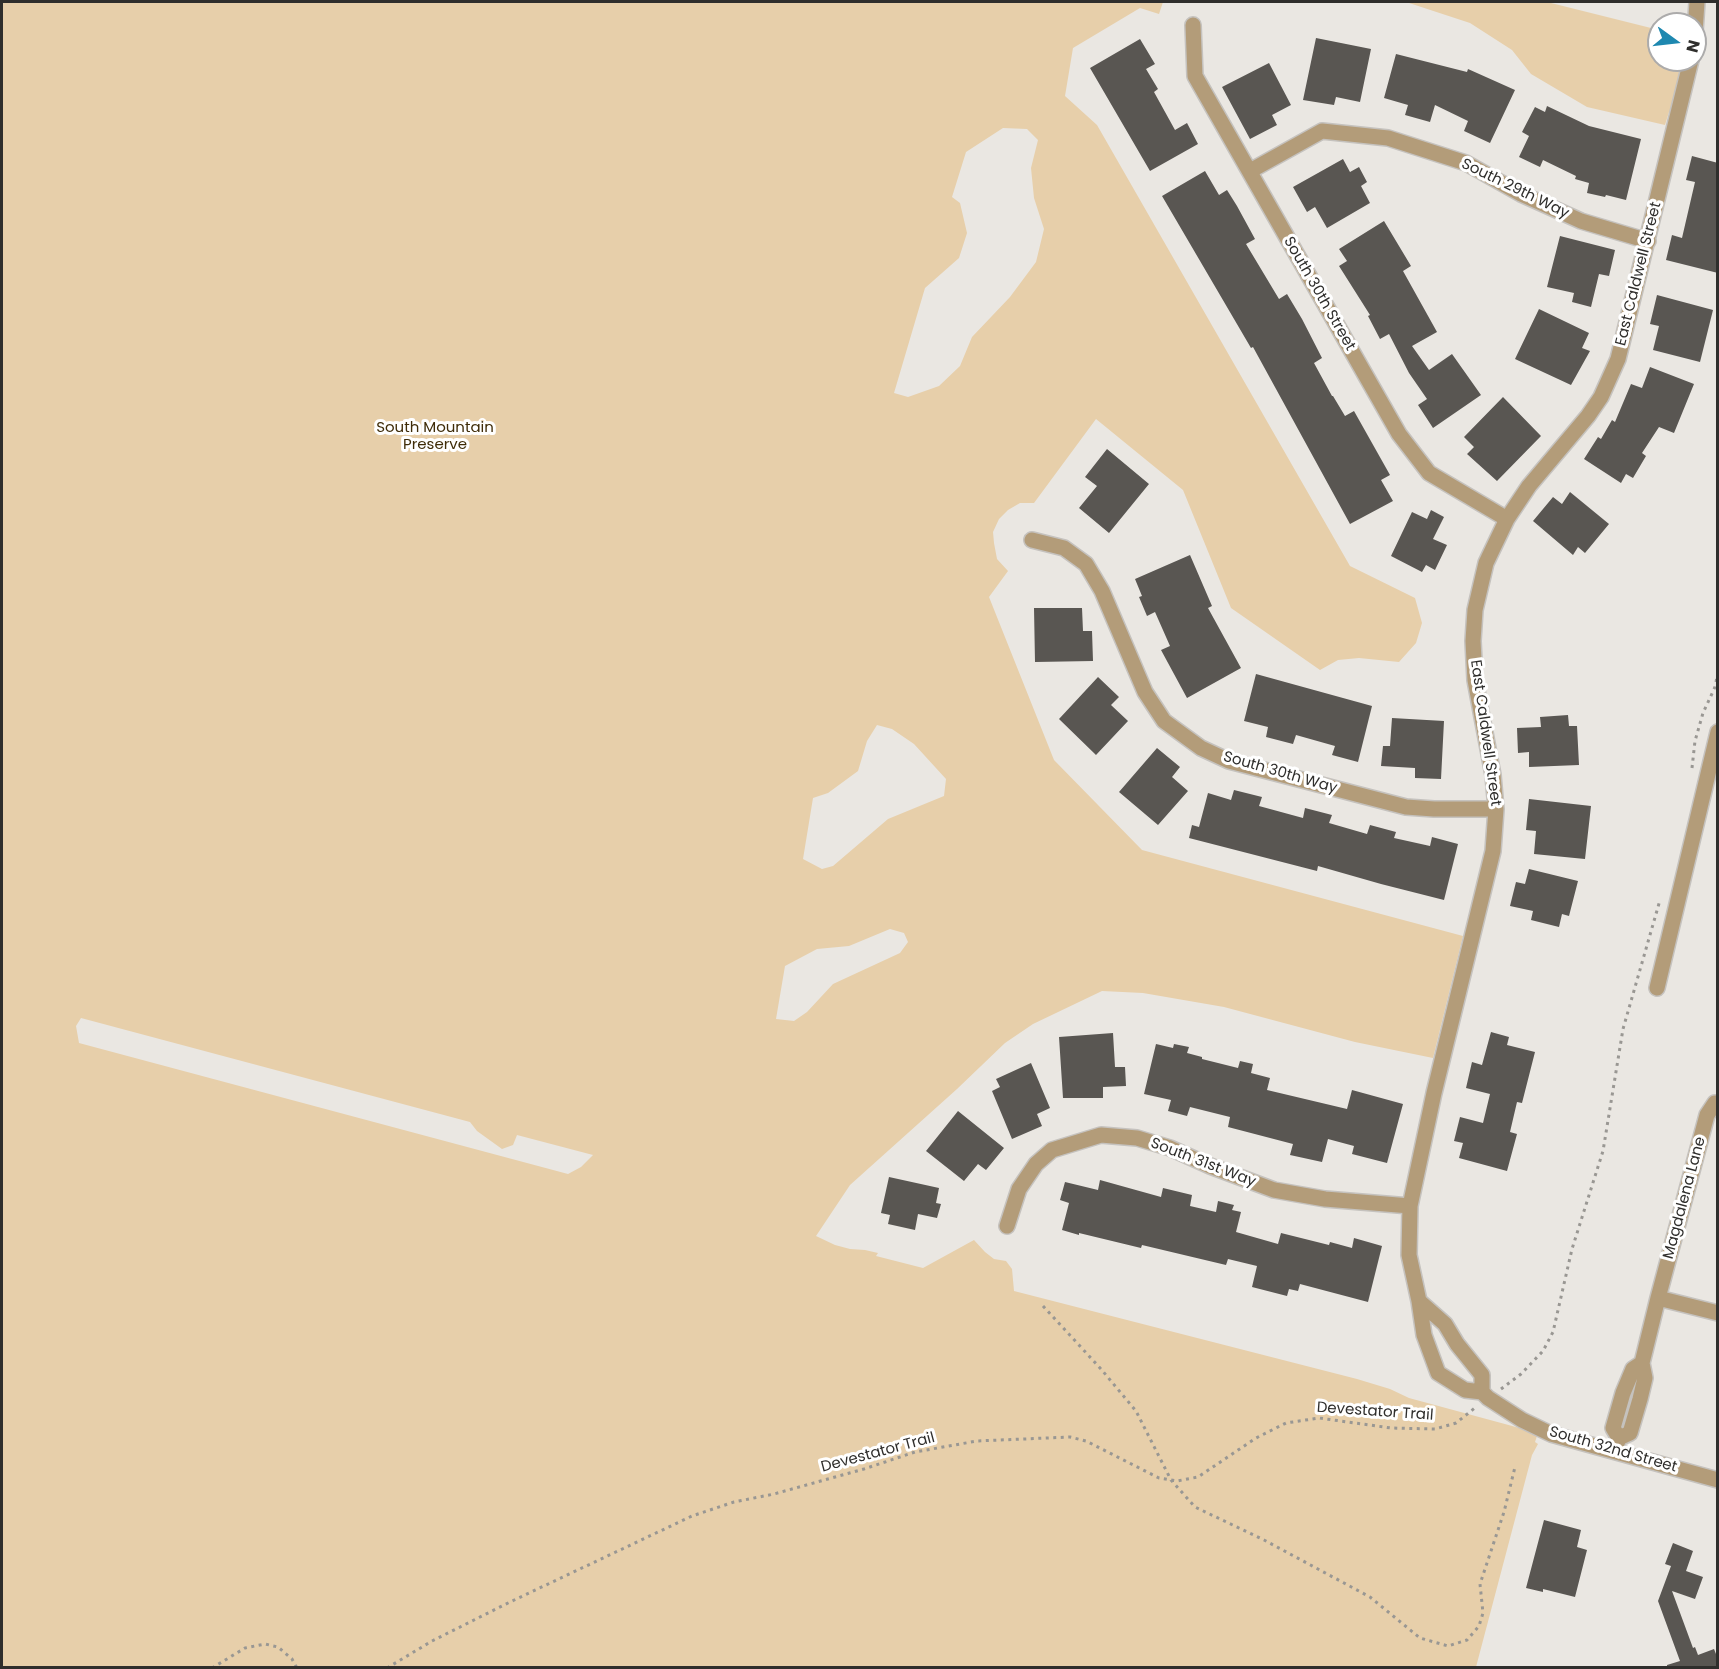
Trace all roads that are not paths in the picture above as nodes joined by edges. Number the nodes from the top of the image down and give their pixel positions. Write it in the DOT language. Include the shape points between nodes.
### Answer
graph roads {
  1 [pos="1193,25"];
  2 [pos="1688,72"];
  3 [pos="1250,171"];
  4 [pos="1648,241"];
  5 [pos="1508,519"];
  6 [pos="1032,540"];
  7 [pos="1718,732"];
  8 [pos="1496,810"];
  9 [pos="1657,988"];
  10 [pos="1718,1102"];
  11 [pos="1410,1206"];
  12 [pos="1007,1226"];
  13 [pos="1658,1298"];
  14 [pos="1419,1301"];
  15 [pos="1718,1313"];
  16 [pos="1457,1344"];
  17 [pos="1432,1357"];
  18 [pos="1642,1363"];
  19 [pos="1624,1391"];
  20 [pos="1485,1395"];
  21 [pos="1641,1395"];
  22 [pos="1617,1445"];
  23 [pos="1718,1480"];
  1 -- 3 [label="street, South 30th Street" via="1195,76"];
  2 -- 4 [label="street, East Caldwell Street"];
  3 -- 4 [label="street, South 29th Way" via="1322,131 1388,138 1466,163 1581,221"];
  3 -- 5 [label="street, South 30th Street" via="1399,434 1429,473"];
  4 -- 5 [label="street, East Caldwell Street" via="1618,359 1600,397 1529,486"];
  5 -- 8 [label="street, East Caldwell Street" via="1486,563 1475,610 1473,641 1475,680"];
  6 -- 8 [label="street, South 30th Way" via="1064,548 1086,564 1102,591 1144,692 1164,720 1201,748 1229,761 1406,807"];
  7 -- 9 [label="street"];
  8 -- 11 [label="street, East Caldwell Street" via="1493,851"];
  10 -- 13 [label="street, Magdalena Lane" via="1707,1114"];
  11 -- 12 [label="street, South 31st Way" via="1337,1201 1274,1190 1170,1148 1137,1138 1101,1135 1052,1150 1036,1164 1019,1190"];
  11 -- 14 [label="street, East Caldwell Street" via="1409,1255"];
  13 -- 15 [label="street"];
  13 -- 18 [label="street, Magdalena Lane"];
  14 -- 16 [label="street" via="1445,1324"];
  14 -- 17 [label="street, East Caldwell Street"];
  16 -- 17 [label="street"];
  16 -- 20 [label="street" via="1482,1375"];
  17 -- 20 [label="street, East Caldwell Street" via="1438,1373 1465,1390"];
  18 -- 19 [label="street, Magdalena Lane" via="1633,1369"];
  18 -- 21 [label="street, Magdalena Lane" via="1645,1378"];
  19 -- 21 [label="street"];
  19 -- 22 [label="street, Magdalena Lane" via="1613,1428"];
  20 -- 22 [label="street, South 32nd Street" via="1551,1434"];
  21 -- 22 [label="street, Magdalena Lane" via="1630,1433"];
  22 -- 23 [label="street, South 32nd Street"];
}
